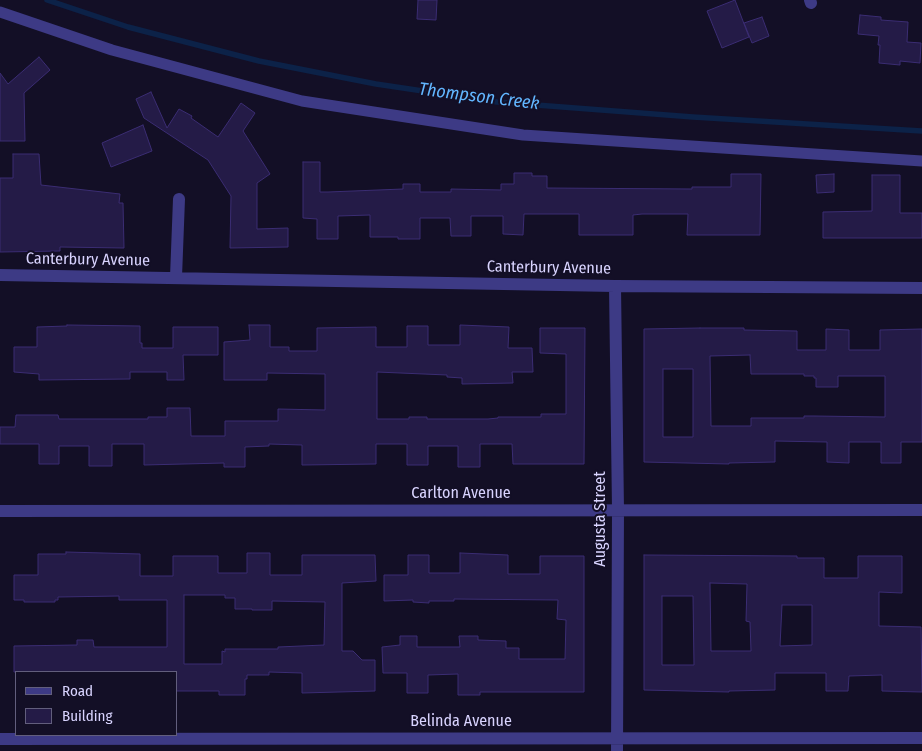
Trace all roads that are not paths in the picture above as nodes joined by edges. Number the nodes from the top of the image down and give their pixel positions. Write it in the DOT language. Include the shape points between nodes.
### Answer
graph roads {
  1 [pos="0,12"];
  2 [pos="922,161"];
  3 [pos="179,199"];
  4 [pos="0,275"];
  5 [pos="176,277"];
  6 [pos="615,286"];
  7 [pos="922,288"];
  8 [pos="618,510"];
  9 [pos="922,510"];
  10 [pos="0,511"];
  11 [pos="617,738"];
  12 [pos="922,738"];
  13 [pos="0,739"];
  14 [pos="617,751"];
  1 -- 2 [label="lane" via="112,50 302,101 523,135"];
  3 -- 5 [label="street"];
  4 -- 5 [label="street, Canterbury Avenue"];
  5 -- 6 [label="street, Canterbury Avenue"];
  6 -- 7 [label="street, Canterbury Avenue"];
  6 -- 8 [label="street, Augusta Street"];
  8 -- 9 [label="street, Carlton Avenue"];
  8 -- 10 [label="street, Carlton Avenue"];
  8 -- 11 [label="street, Augusta Street"];
  11 -- 12 [label="street, Belinda Avenue"];
  11 -- 13 [label="street, Belinda Avenue"];
  11 -- 14 [label="street, Augusta Street"];
}
